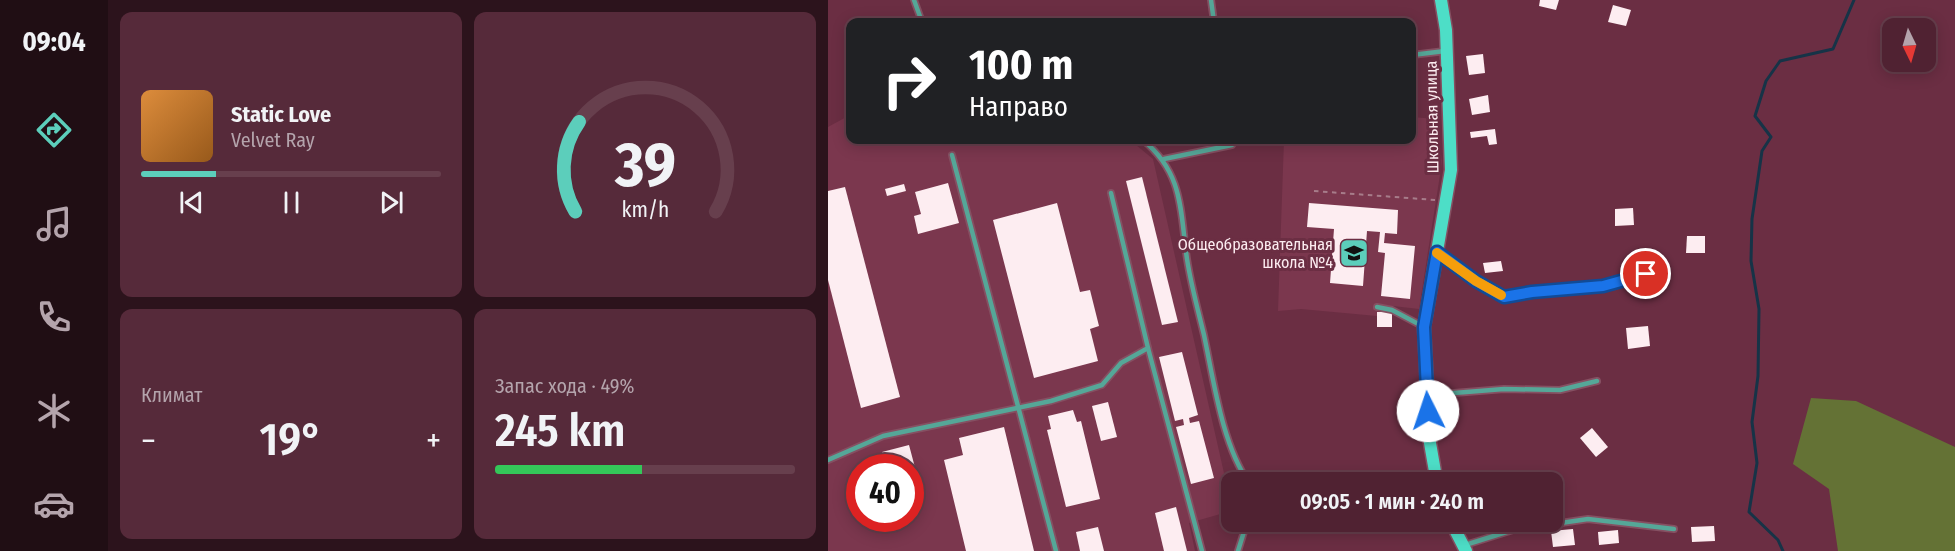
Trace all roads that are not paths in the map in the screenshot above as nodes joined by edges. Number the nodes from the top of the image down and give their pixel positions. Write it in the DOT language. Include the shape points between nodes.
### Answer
graph roads {
  1 [pos="914,0"];
  2 [pos="1211,0"];
  3 [pos="1441,0"];
  4 [pos="921,18"];
  5 [pos="1213,18"];
  6 [pos="1447,51"];
  7 [pos="1416,55"];
  8 [pos="1147,144"];
  9 [pos="1232,144"];
  10 [pos="952,155"];
  11 [pos="1164,159"];
  12 [pos="1111,193"];
  13 [pos="1437,252"];
  14 [pos="1646,274"];
  15 [pos="1377,307"];
  16 [pos="1424,327"];
  17 [pos="1148,348"];
  18 [pos="1597,381"];
  19 [pos="1426,395"];
  20 [pos="1018,408"];
  21 [pos="828,460"];
  22 [pos="1241,472"];
  23 [pos="1436,472"];
  24 [pos="1674,529"];
  25 [pos="1244,532"];
  26 [pos="1455,532"];
  27 [pos="1464,548"];
  28 [pos="1056,551"];
  29 [pos="1202,551"];
  30 [pos="1238,551"];
  1 -- 4 [label="lane"];
  2 -- 5 [label="lane"];
  3 -- 6 [label="street, Школьная улица"];
  6 -- 7 [label="lane"];
  6 -- 13 [label="street, Школьная улица" via="1451,170"];
  8 -- 11 [label="lane"];
  9 -- 11 [label="lane"];
  10 -- 20 [label="lane"];
  11 -- 22 [label="lane" via="1182,205 1187,260 1236,464"];
  12 -- 17 [label="lane"];
  13 -- 14 [label="lane" via="1504,297 1603,286"];
  13 -- 16 [label="street, Школьная улица"];
  15 -- 16 [label="lane" via="1392,310"];
  16 -- 19 [label="street, Школьная улица"];
  17 -- 20 [label="lane" via="1121,363 1102,385"];
  17 -- 29 [label="lane"];
  18 -- 19 [label="lane" via="1560,390 1504,389"];
  19 -- 23 [label="street, Школьная улица"];
  20 -- 21 [label="lane" via="883,436"];
  20 -- 28 [label="lane"];
  24 -- 27 [label="lane" via="1588,519 1513,530"];
  25 -- 30 [label="lane"];
  26 -- 27 [label="street"];
}
